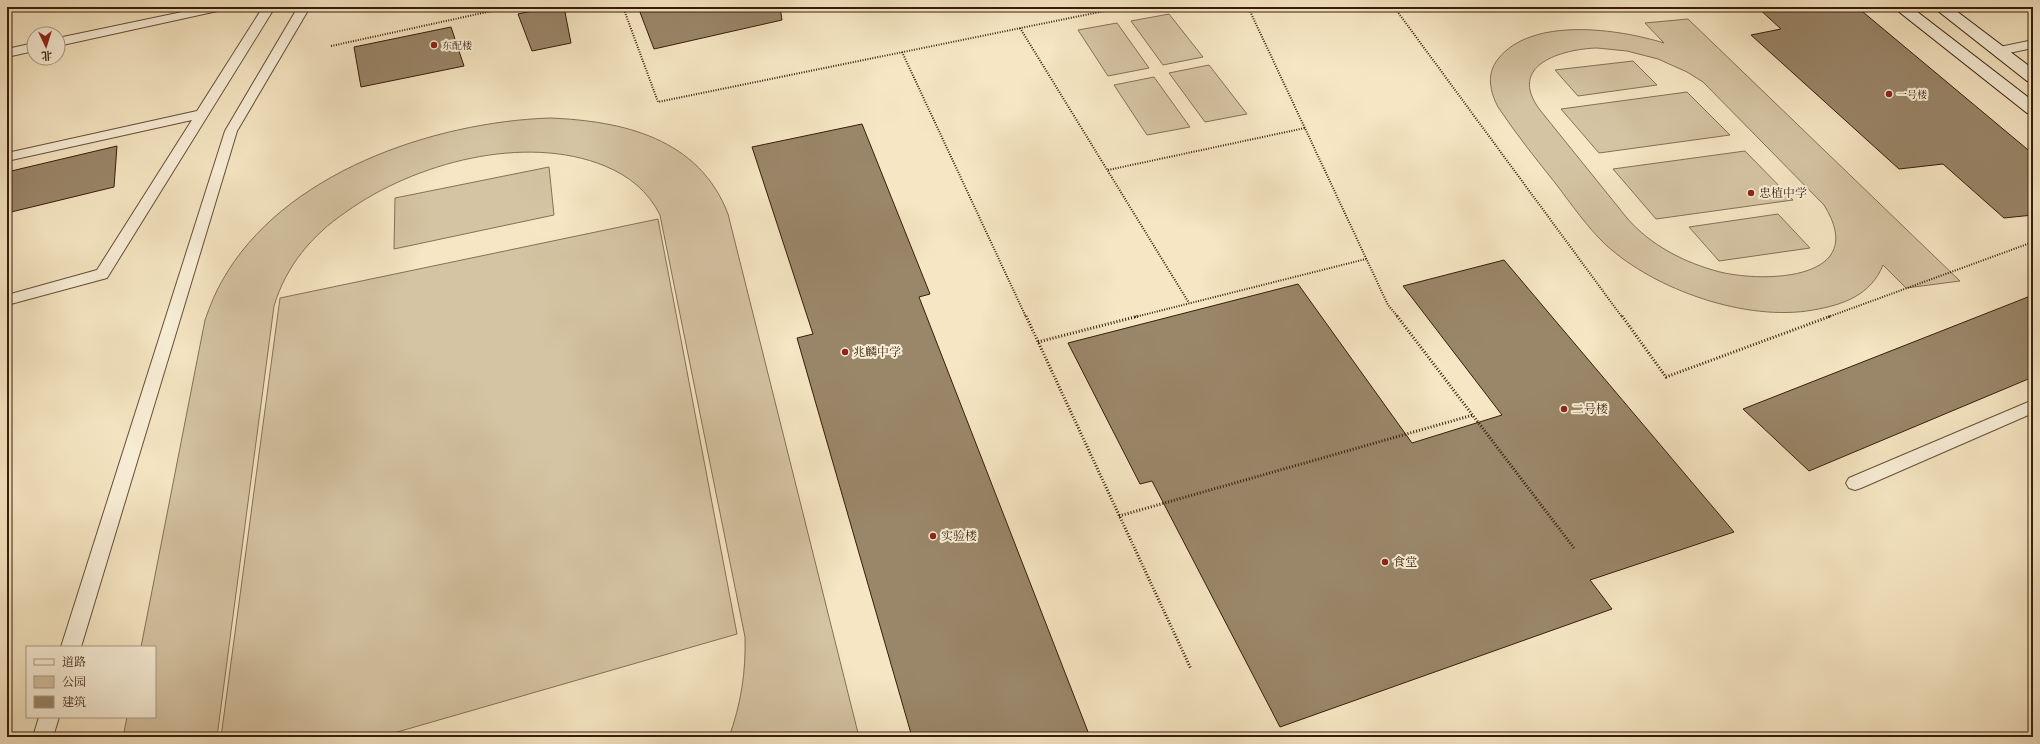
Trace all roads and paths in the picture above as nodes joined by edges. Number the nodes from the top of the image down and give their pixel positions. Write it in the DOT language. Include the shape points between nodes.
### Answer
graph roads {
  1 [pos="222,7"];
  2 [pos="269,7"];
  3 [pos="304,7"];
  4 [pos="510,7"];
  5 [pos="623,7"];
  6 [pos="1124,7"];
  7 [pos="1248,7"];
  8 [pos="1394,7"];
  9 [pos="1901,7"];
  10 [pos="1941,7"];
  11 [pos="1020,28"];
  12 [pos="66,40"];
  13 [pos="2033,44"];
  14 [pos="331,46"];
  15 [pos="26,49"];
  16 [pos="1999,51"];
  17 [pos="902,52"];
  18 [pos="7,53"];
  19 [pos="2033,77"];
  20 [pos="2033,109"];
  21 [pos="202,114"];
  22 [pos="1305,128"];
  23 [pos="7,156"];
  24 [pos="1108,170"];
  25 [pos="2033,242"];
  26 [pos="1366,258"];
  27 [pos="7,300"];
  28 [pos="1189,303"];
  29 [pos="1038,342"];
  30 [pos="2033,406"];
  31 [pos="1473,415"];
  32 [pos="1855,483"];
  33 [pos="1119,516"];
  34 [pos="1574,548"];
  35 [pos="71,646"];
  36 [pos="1191,669"];
  37 [pos="50,718"];
  38 [pos="43,737"];
  1 -- 12 [label="lane"];
  2 -- 21 [label="lane"];
  3 -- 35 [label="lane" via="231,131"];
  4 -- 14 [label="path"];
  5 -- 17 [label="path" via="658,102"];
  6 -- 11 [label="path"];
  7 -- 22 [label="path"];
  8 -- 25 [label="path" via="1666,377"];
  9 -- 20 [label="street"];
  10 -- 16 [label="street"];
  11 -- 17 [label="path"];
  11 -- 24 [label="path"];
  13 -- 16 [label="lane"];
  15 -- 18 [label="lane"];
  16 -- 19 [label="street"];
  17 -- 29 [label="path"];
  21 -- 23 [label="lane"];
  21 -- 27 [label="lane" via="102,274"];
  22 -- 24 [label="path"];
  22 -- 26 [label="path"];
  24 -- 28 [label="path"];
  26 -- 28 [label="path"];
  26 -- 31 [label="path" via="1388,305"];
  28 -- 29 [label="path"];
  29 -- 33 [label="path"];
  30 -- 32 [label="lane"];
  31 -- 33 [label="path"];
  31 -- 34 [label="path"];
  33 -- 36 [label="path"];
  37 -- 38 [label="lane"];
}
